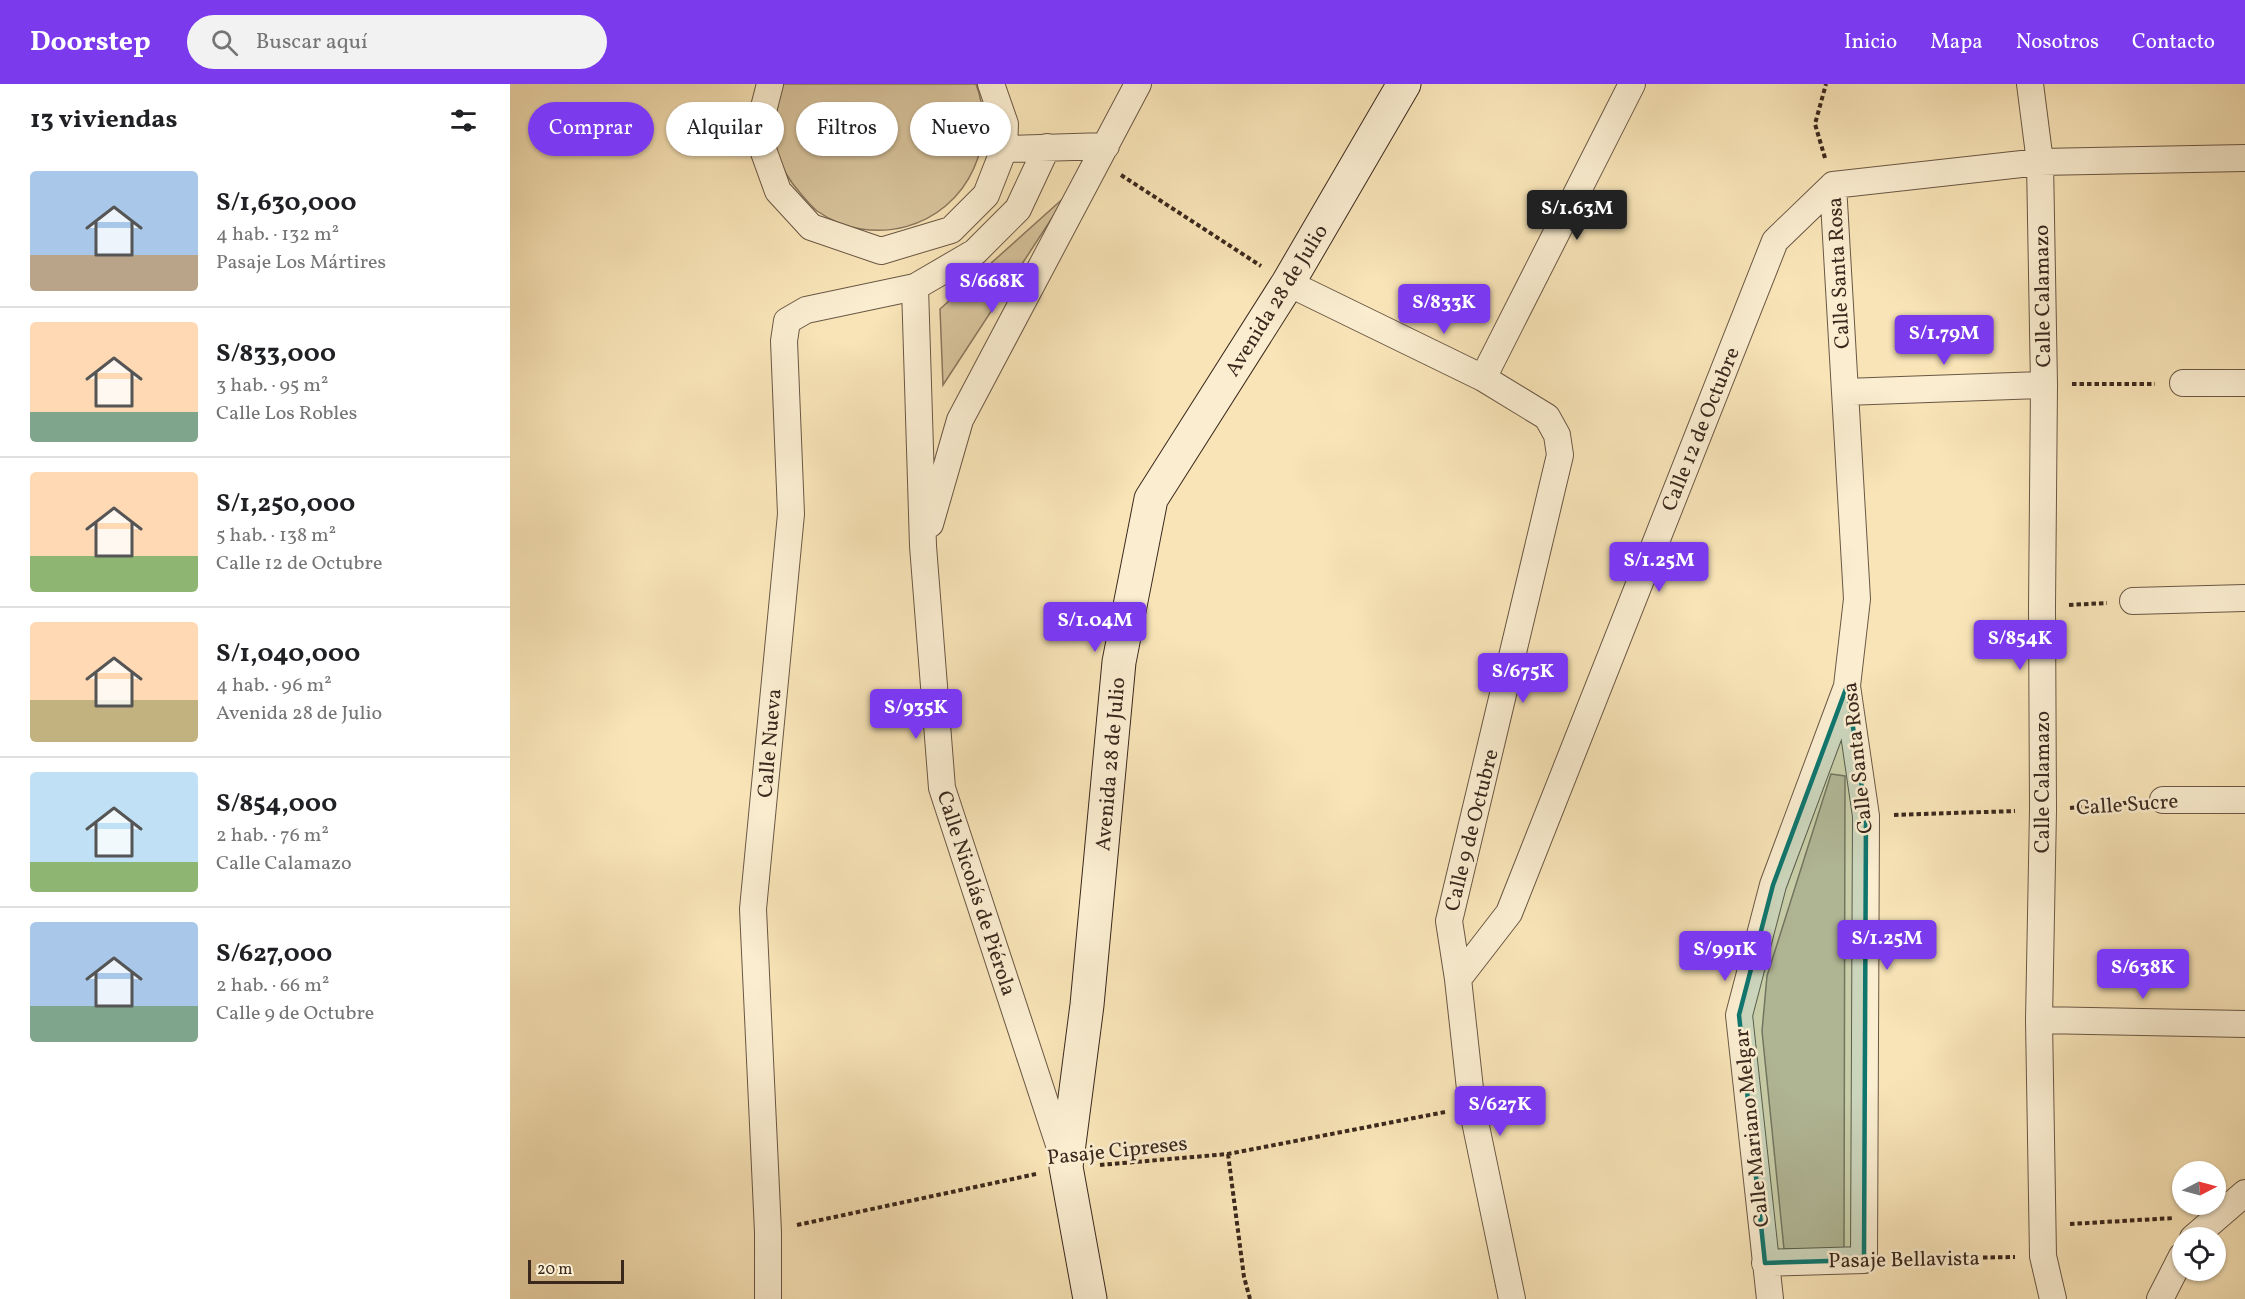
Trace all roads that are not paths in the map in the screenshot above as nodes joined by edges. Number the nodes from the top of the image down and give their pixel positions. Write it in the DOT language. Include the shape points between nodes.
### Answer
graph roads {
  1 [pos="770,84"];
  2 [pos="991,84"];
  3 [pos="1138,84"];
  4 [pos="1404,84"];
  5 [pos="1632,84"];
  6 [pos="2030,84"];
  7 [pos="997,102"];
  8 [pos="1047,147"];
  9 [pos="1011,149"];
  10 [pos="1102,153"];
  11 [pos="1001,156"];
  12 [pos="2245,158"];
  13 [pos="2040,162"];
  14 [pos="1833,185"];
  15 [pos="1288,283"];
  16 [pos="915,287"];
  17 [pos="1483,378"];
  18 [pos="2183,383"];
  19 [pos="2245,383"];
  20 [pos="2044,385"];
  21 [pos="1845,392"];
  22 [pos="923,546"];
  23 [pos="2245,598"];
  24 [pos="2133,601"];
  25 [pos="1847,686"];
  26 [pos="2163,800"];
  27 [pos="2245,800"];
  28 [pos="1458,979"];
  29 [pos="2039,1020"];
  30 [pos="2245,1024"];
  31 [pos="1066,1167"];
  32 [pos="2245,1193"];
  33 [pos="2205,1227"];
  34 [pos="1864,1260"];
  35 [pos="1765,1263"];
  36 [pos="2172,1276"];
  37 [pos="768,1299"];
  38 [pos="1090,1299"];
  39 [pos="1512,1299"];
  40 [pos="1770,1299"];
  41 [pos="2053,1299"];
  42 [pos="2160,1299"];
  1 -- 11 [label="street" via="761,119 761,144 778,190 811,227 881,251 951,230 986,195"];
  2 -- 7 [label="street"];
  3 -- 10 [label="street"];
  4 -- 15 [label="street, Avenida 28 de Julio"];
  5 -- 17 [label="street"];
  6 -- 13 [label="street, Calle Calamazo"];
  8 -- 9 [label="street"];
  8 -- 10 [label="street"];
  8 -- 16 [label="street" via="1018,209 975,252"];
  10 -- 22 [label="street" via="960,420"];
  12 -- 13 [label="street"];
  13 -- 14 [label="street"];
  13 -- 20 [label="street, Calle Calamazo"];
  14 -- 21 [label="street, Calle Santa Rosa"];
  14 -- 28 [label="street, Calle 12 de Octubre" via="1775,242 1509,914"];
  15 -- 17 [label="street"];
  15 -- 31 [label="street, Avenida 28 de Julio" via="1151,500 1119,662 1087,1005"];
  16 -- 22 [label="street, Calle Nicolás de Piérola"];
  16 -- 37 [label="street, Calle Nueva" via="806,310 787,321 784,342 791,514 753,909"];
  17 -- 28 [label="street, Calle 9 de Octubre" via="1547,417 1557,435 1560,455 1449,921"];
  18 -- 19 [label="street"];
  20 -- 21 [label="street"];
  20 -- 29 [label="street, Calle Calamazo"];
  21 -- 25 [label="street, Calle Santa Rosa" via="1857,599"];
  22 -- 31 [label="street, Calle Nicolás de Piérola" via="942,788"];
  23 -- 24 [label="street"];
  25 -- 34 [label="street, Calle Santa Rosa" via="1866,816"];
  25 -- 35 [label="street, Calle Mariano Melgar" via="1773,885 1739,1015"];
  26 -- 27 [label="street, Calle Sucre"];
  28 -- 39 [label="street, Calle 9 de Octubre" via="1472,1107"];
  29 -- 30 [label="street"];
  29 -- 41 [label="street, Calle Calamazo" via="2043,1256"];
  31 -- 38 [label="street, Avenida 28 de Julio"];
  32 -- 33 [label="street"];
  34 -- 35 [label="street, Pasaje Bellavista"];
  35 -- 40 [label="street, Calle Mariano Melgar"];
  36 -- 42 [label="street"];
}
